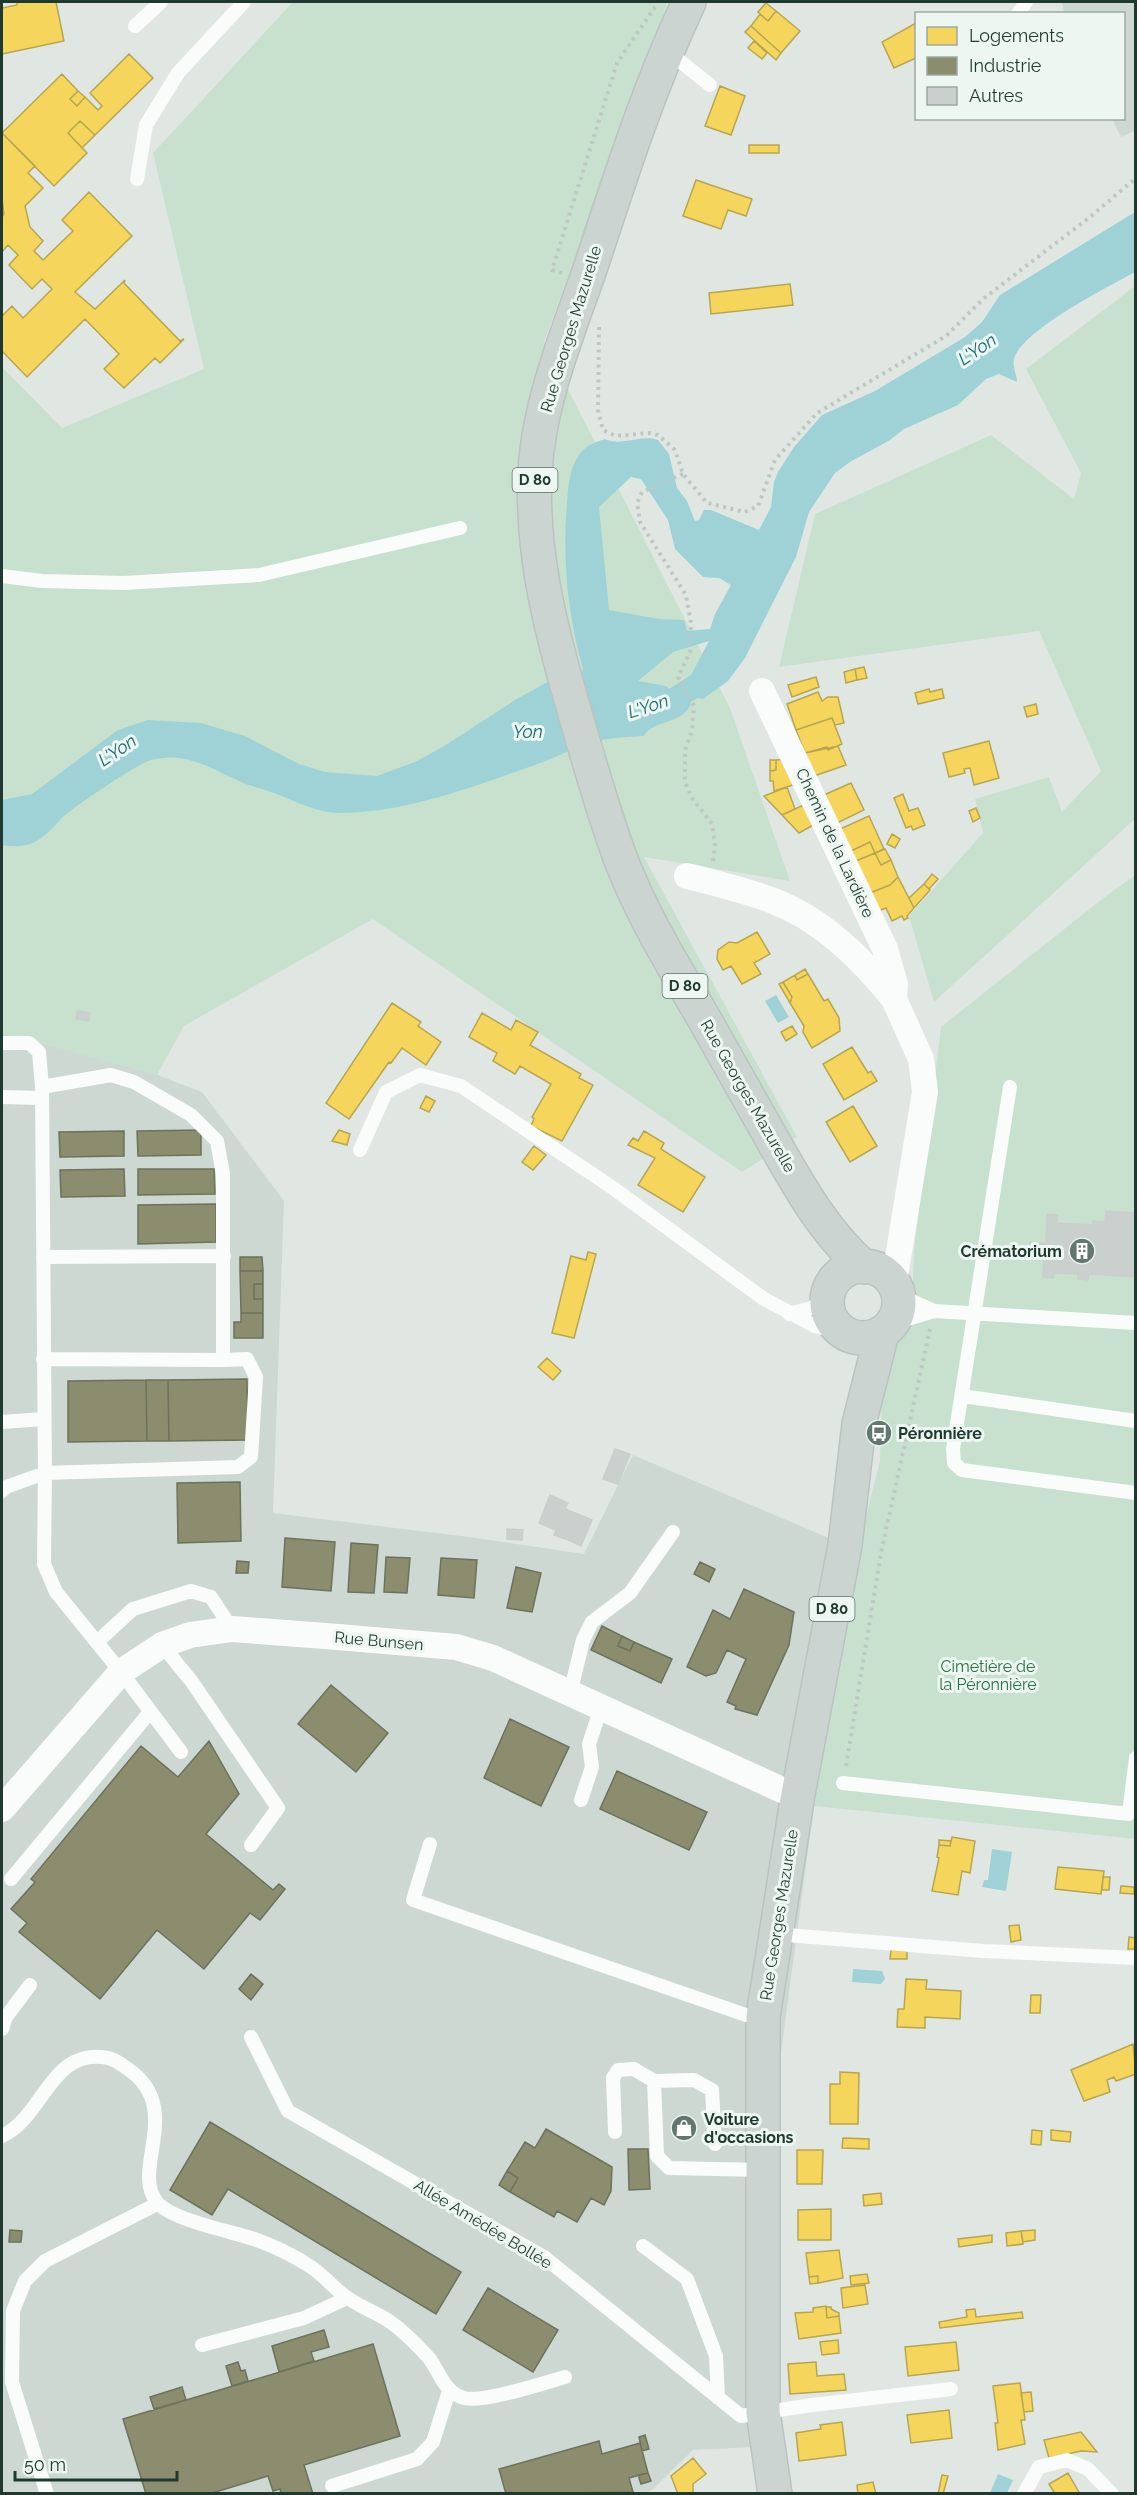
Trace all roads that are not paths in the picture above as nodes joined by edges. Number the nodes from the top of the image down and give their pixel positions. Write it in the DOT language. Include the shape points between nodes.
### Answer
graph roads {
  1 [pos="161,2"];
  2 [pos="244,2"];
  3 [pos="689,2"];
  4 [pos="135,26"];
  5 [pos="666,51"];
  6 [pos="710,85"];
  7 [pos="137,179"];
  8 [pos="460,528"];
  9 [pos="2,576"];
  10 [pos="762,691"];
  11 [pos="698,879"];
  12 [pos="894,999"];
  13 [pos="2,1043"];
  14 [pos="1011,1087"];
  15 [pos="42,1093"];
  16 [pos="2,1097"];
  17 [pos="360,1150"];
  18 [pos="805,1197"];
  19 [pos="224,1256"];
  20 [pos="43,1257"];
  21 [pos="830,1289"];
  22 [pos="884,1295"];
  23 [pos="934,1311"];
  24 [pos="975,1312"];
  25 [pos="789,1314"];
  26 [pos="1136,1323"];
  27 [pos="846,1335"];
  28 [pos="43,1359"];
  29 [pos="223,1360"];
  30 [pos="962,1396"];
  31 [pos="44,1419"];
  32 [pos="1136,1421"];
  33 [pos="2,1422"];
  34 [pos="859,1424"];
  35 [pos="45,1473"];
  36 [pos="2,1491"];
  37 [pos="1136,1493"];
  38 [pos="673,1532"];
  39 [pos="232,1629"];
  40 [pos="97,1642"];
  41 [pos="162,1645"];
  42 [pos="121,1672"];
  43 [pos="570,1694"];
  44 [pos="601,1708"];
  45 [pos="150,1712"];
  46 [pos="181,1752"];
  47 [pos="1136,1758"];
  48 [pos="843,1783"];
  49 [pos="798,1794"];
  50 [pos="581,1800"];
  51 [pos="2,1809"];
  52 [pos="429,1844"];
  53 [pos="251,1845"];
  54 [pos="12,1879"];
  55 [pos="775,1934"];
  56 [pos="1136,1958"];
  57 [pos="30,1985"];
  58 [pos="763,2017"];
  59 [pos="2,2029"];
  60 [pos="251,2037"];
  61 [pos="654,2081"];
  62 [pos="615,2132"];
  63 [pos="2,2136"];
  64 [pos="715,2144"];
  65 [pos="762,2170"];
  66 [pos="157,2204"];
  67 [pos="643,2246"];
  68 [pos="347,2298"];
  69 [pos="202,2345"];
  70 [pos="566,2377"];
  71 [pos="7,2381"];
  72 [pos="951,2389"];
  73 [pos="449,2391"];
  74 [pos="718,2398"];
  75 [pos="763,2412"];
  76 [pos="332,2486"];
  77 [pos="47,2493"];
  78 [pos="775,2493"];
  79 [pos="1024,2493"];
  80 [pos="1112,2493"];
  1 -- 4 [label="lane"];
  2 -- 7 [label="lane" via="178,73 146,125"];
  3 -- 5 [label="main road, Rue Georges Mazurelle / D 80"];
  5 -- 6 [label="lane"];
  5 -- 18 [label="main road, Rue Georges Mazurelle / D 80" via="552,381 535,470 534,527 544,598 622,862 657,936"];
  8 -- 9 [label="lane" via="260,575 124,583"];
  10 -- 12 [label="street, Chemin de la Lardière" via="885,949 896,984"];
  11 -- 12 [label="street, Chemin de la Lardière" via="772,900 807,917 834,936"];
  12 -- 22 [label="street, Chemin de la Lardière" via="921,1059 925,1092 901,1235"];
  13 -- 15 [label="lane" via="28,1043 39,1052"];
  14 -- 24 [label="lane"];
  15 -- 16 [label="lane"];
  15 -- 19 [label="lane" via="111,1075 134,1082 191,1115 217,1141 224,1173"];
  15 -- 20 [label="lane"];
  17 -- 25 [label="lane" via="386,1092 420,1075 461,1086 613,1188"];
  18 -- 21 [label="main road, D 80" via="827,1258"];
  18 -- 22 [label="main road, D 80"];
  19 -- 20 [label="lane"];
  19 -- 29 [label="lane"];
  20 -- 28 [label="lane"];
  21 -- 22 [label="main road" via="850,1269"];
  21 -- 25 [label="lane" via="812,1308"];
  21 -- 27 [label="main road" via="832,1322"];
  22 -- 23 [label="lane"];
  22 -- 23 [label="lane"];
  22 -- 27 [label="main road" via="868,1338"];
  22 -- 34 [label="main road, D 80"];
  23 -- 24 [label="lane"];
  24 -- 26 [label="lane"];
  24 -- 30 [label="lane"];
  25 -- 27 [label="lane"];
  27 -- 34 [label="main road, D 80"];
  28 -- 29 [label="lane"];
  28 -- 31 [label="lane"];
  29 -- 35 [label="lane" via="247,1359 256,1377 251,1457 238,1467"];
  30 -- 32 [label="lane"];
  30 -- 37 [label="lane" via="953,1449 954,1463 962,1470"];
  31 -- 33 [label="lane"];
  31 -- 35 [label="lane"];
  34 -- 49 [label="main road, Rue Georges Mazurelle / D 80" via="844,1545"];
  35 -- 36 [label="lane"];
  35 -- 40 [label="lane" via="44,1564 56,1592"];
  38 -- 43 [label="lane" via="630,1593 592,1622 583,1640"];
  39 -- 40 [label="lane" via="211,1597 191,1591 133,1609"];
  39 -- 41 [label="street, Rue Bunsen" via="190,1635"];
  39 -- 43 [label="street, Rue Bunsen" via="456,1647 493,1658"];
  40 -- 42 [label="lane"];
  41 -- 42 [label="street, Rue Bunsen"];
  41 -- 53 [label="lane" via="278,1808"];
  42 -- 45 [label="lane"];
  42 -- 51 [label="street, Rue Bunsen"];
  43 -- 44 [label="street, Rue Bunsen"];
  44 -- 49 [label="street, Rue Bunsen"];
  44 -- 50 [label="lane" via="589,1744 592,1767"];
  45 -- 46 [label="lane"];
  45 -- 54 [label="lane"];
  47 -- 48 [label="lane" via="1129,1814"];
  49 -- 55 [label="main road, Rue Georges Mazurelle / D 80"];
  52 -- 58 [label="lane" via="412,1900 746,2015"];
  55 -- 56 [label="lane" via="983,1952"];
  55 -- 58 [label="main road, Rue Georges Mazurelle / D 80"];
  57 -- 59 [label="lane" via="6,2017"];
  58 -- 65 [label="main road, Rue Georges Mazurelle / D 80"];
  60 -- 74 [label="lane, Allée Amédée Bollée" via="288,2111 544,2257"];
  61 -- 62 [label="lane" via="634,2069 618,2070 613,2078"];
  61 -- 64 [label="lane" via="694,2080 712,2090"];
  61 -- 65 [label="lane" via="657,2156 669,2168"];
  63 -- 66 [label="lane" via="23,2118 70,2063 88,2056 111,2058 136,2075 152,2097 155,2131 148,2187"];
  65 -- 75 [label="main road, Rue Georges Mazurelle / D 80"];
  66 -- 68 [label="lane" via="182,2217 282,2250 312,2268"];
  66 -- 71 [label="lane" via="45,2261 25,2281 13,2311"];
  67 -- 74 [label="lane" via="687,2279 717,2356"];
  68 -- 69 [label="lane" via="304,2318"];
  68 -- 73 [label="lane" via="391,2322 428,2358"];
  70 -- 73 [label="lane" via="508,2394 465,2399"];
  71 -- 77 [label="lane"];
  72 -- 75 [label="lane, Allée Amédée Bollée"];
  73 -- 76 [label="lane" via="433,2442 417,2458"];
  74 -- 75 [label="lane, Allée Amédée Bollée" via="741,2416"];
  75 -- 78 [label="main road, D 80"];
  79 -- 80 [label="lane" via="1039,2467 1067,2460 1088,2469"];
}
